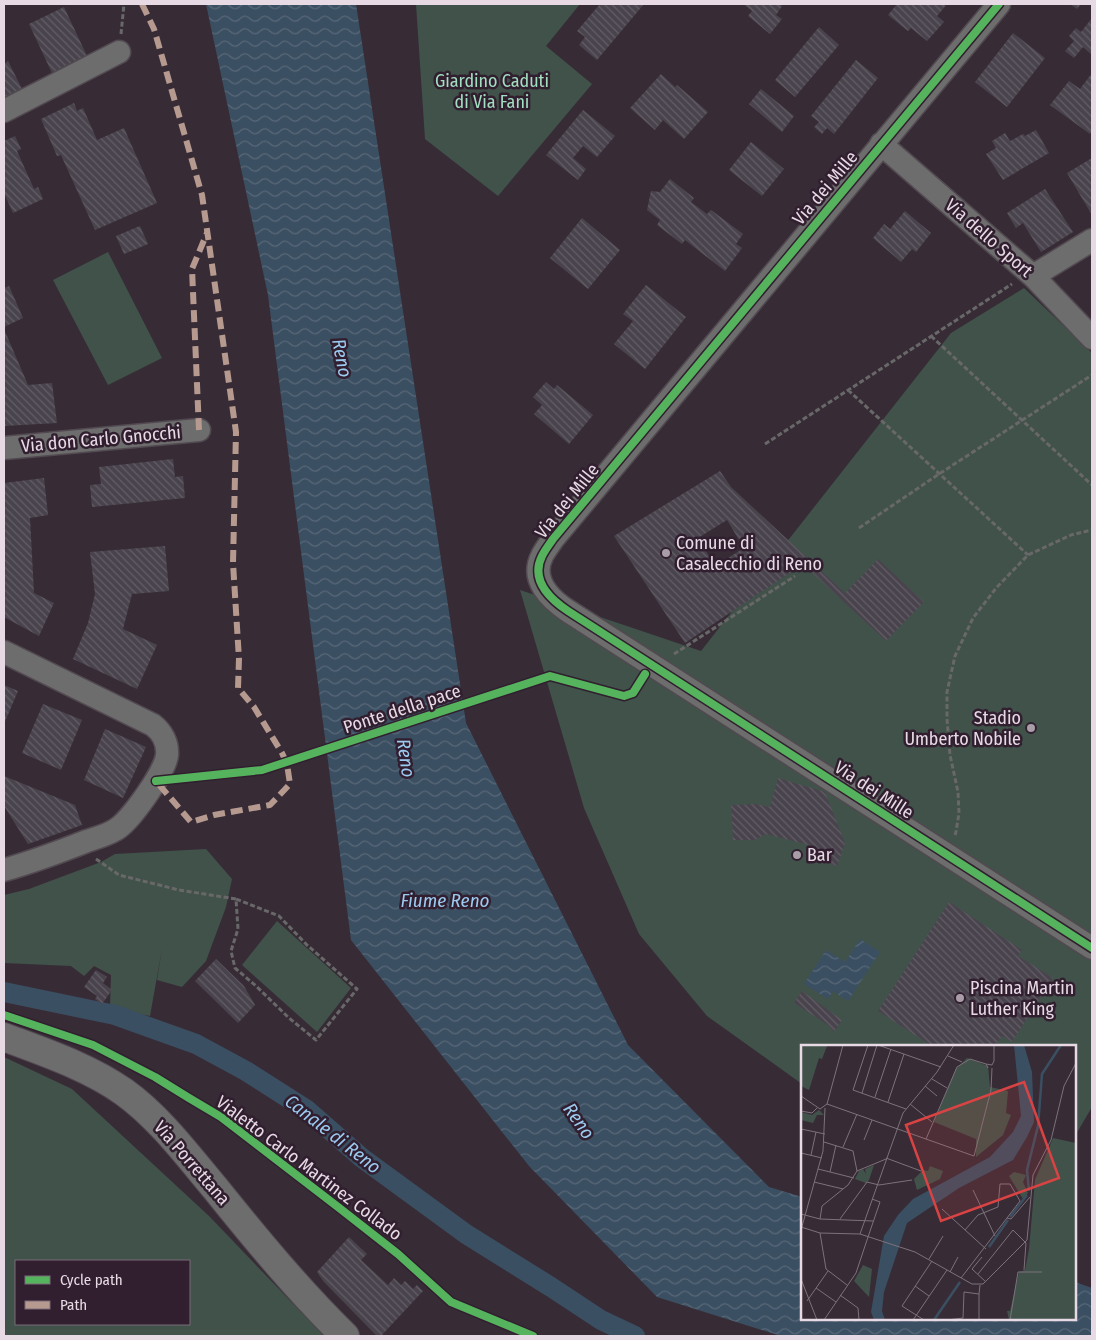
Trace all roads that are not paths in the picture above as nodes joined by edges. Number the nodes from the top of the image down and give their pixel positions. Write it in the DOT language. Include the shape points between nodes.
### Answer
graph roads {
  1 [pos="1000,4"];
  2 [pos="119,52"];
  3 [pos="4,111"];
  4 [pos="881,144"];
  5 [pos="1092,240"];
  6 [pos="1025,279"];
  7 [pos="1092,338"];
  8 [pos="199,430"];
  9 [pos="4,448"];
  10 [pos="4,652"];
  11 [pos="4,870"];
  12 [pos="1092,948"];
  13 [pos="4,1037"];
  14 [pos="345,1336"];
  1 -- 4 [label="street, Via dei Mille"];
  2 -- 3 [label="street"];
  4 -- 6 [label="street, Via dello Sport"];
  4 -- 12 [label="street, Via dei Mille" via="553,539 541,557 542,586 558,604"];
  5 -- 6 [label="street"];
  6 -- 7 [label="street, Via dello Sport"];
  8 -- 9 [label="street, Via don Carlo Gnocchi"];
  10 -- 11 [label="street" via="153,725 161,732 167,754 156,781 116,830 51,856"];
  13 -- 14 [label="main road, Via Porrettana" via="98,1077 144,1108"];
}
